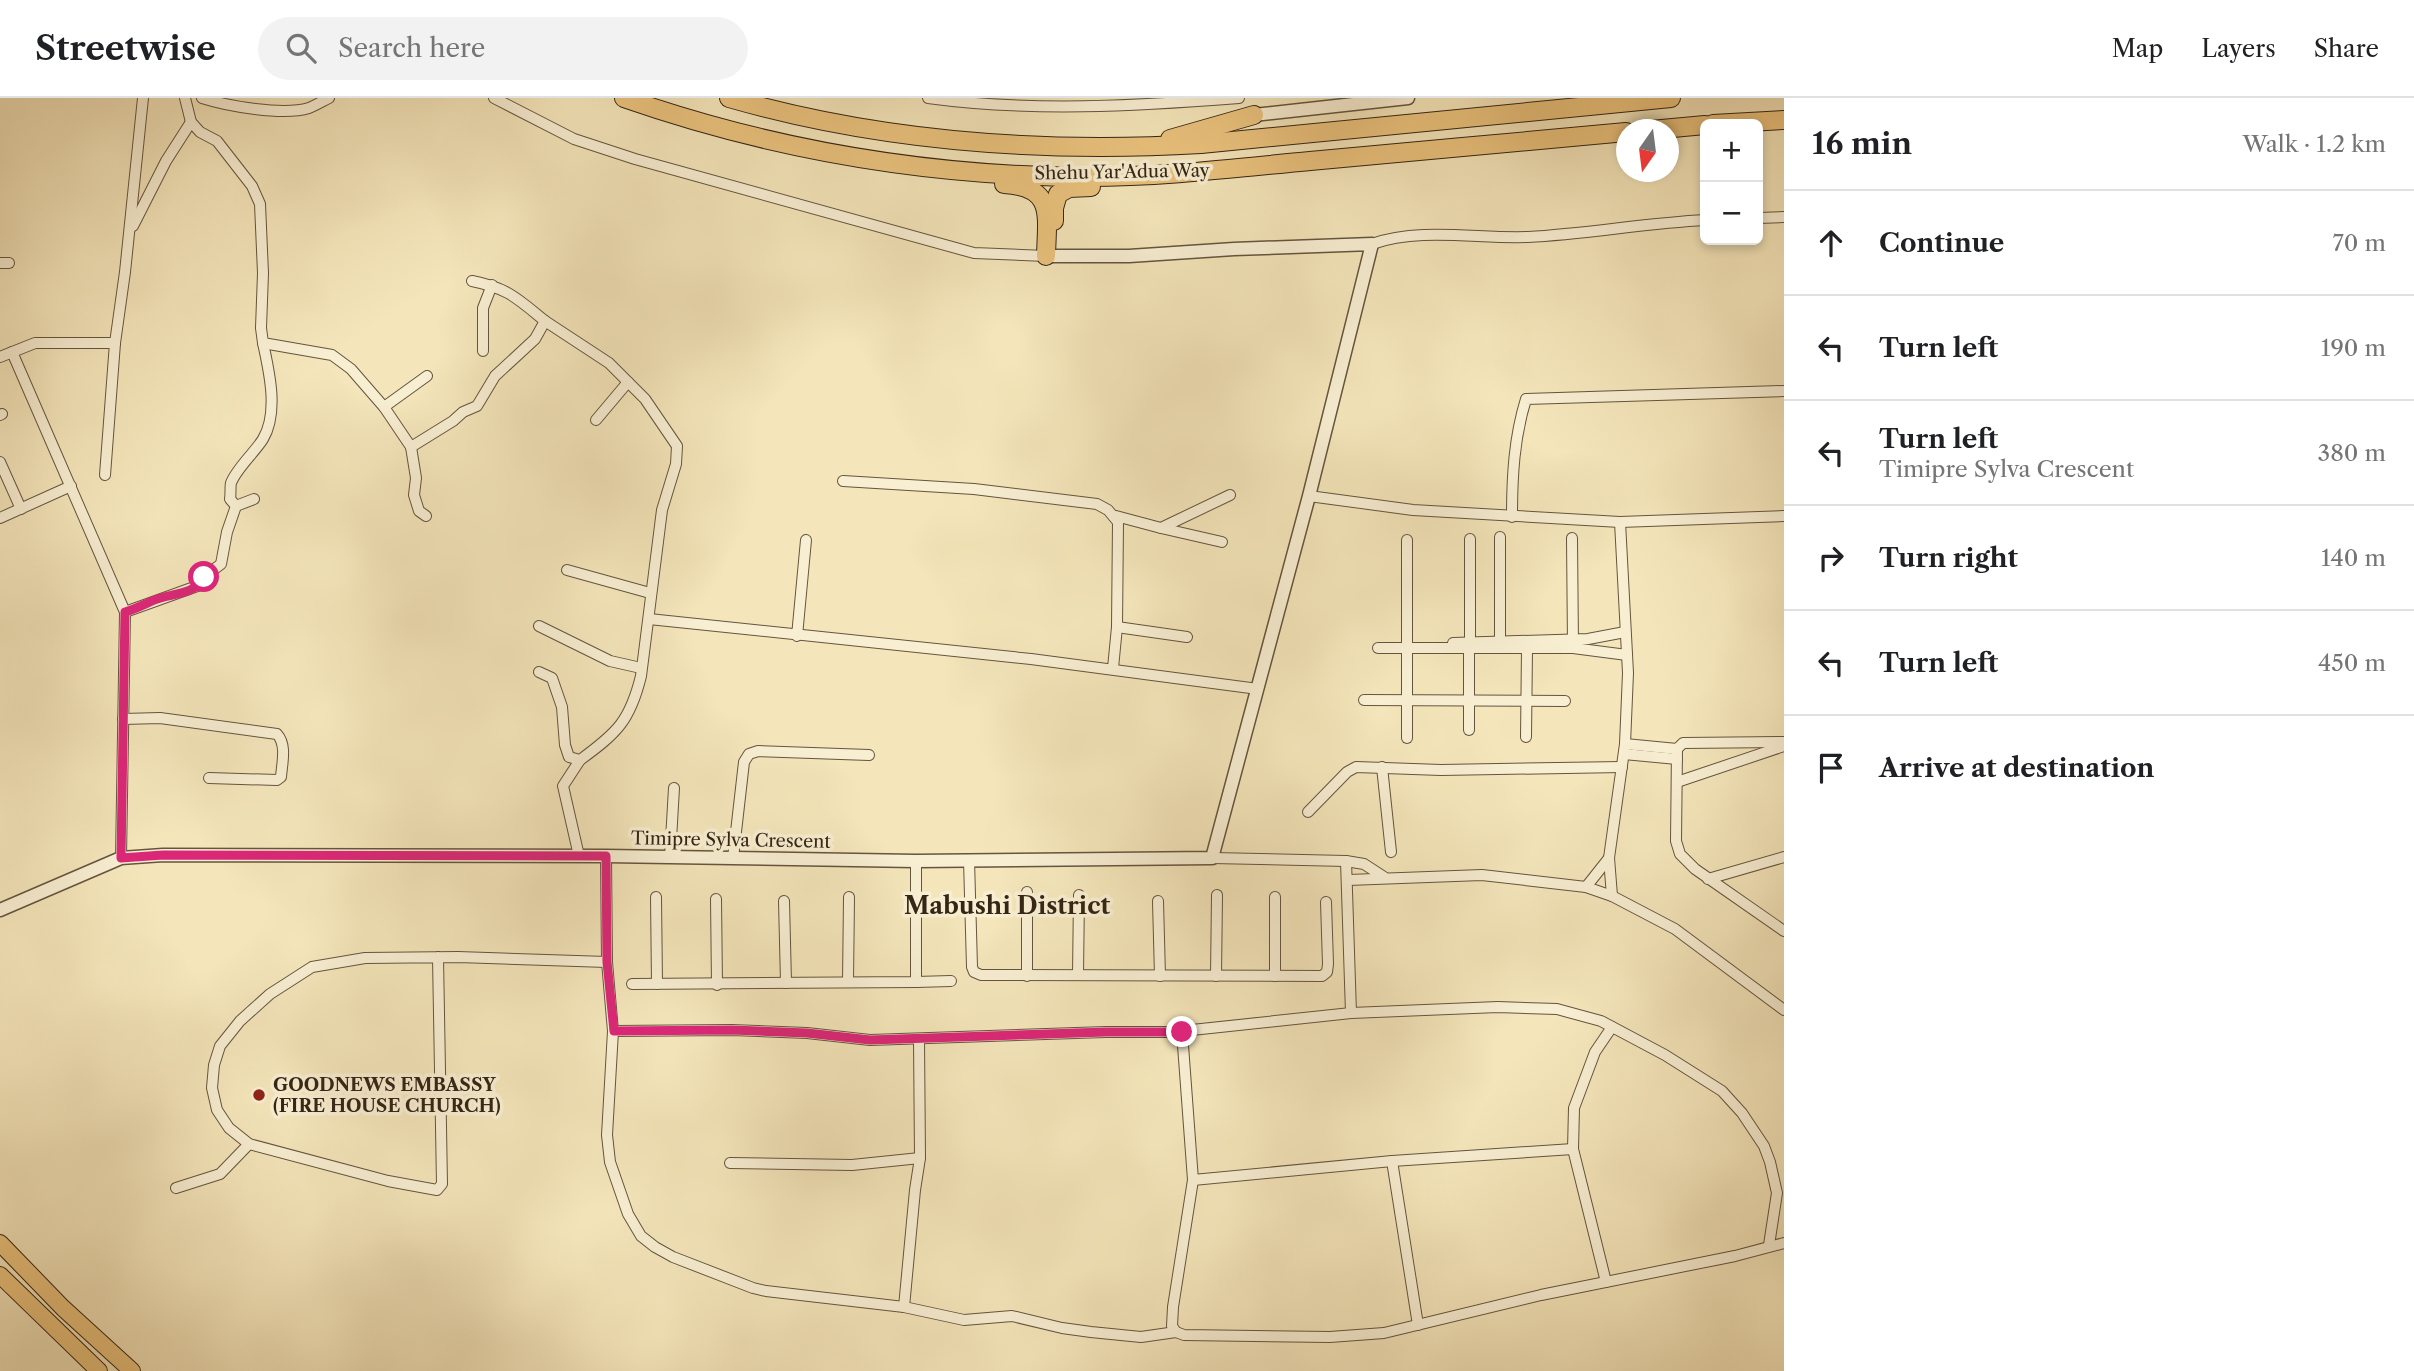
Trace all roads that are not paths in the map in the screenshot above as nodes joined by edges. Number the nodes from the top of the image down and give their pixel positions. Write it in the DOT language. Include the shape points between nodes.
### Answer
graph roads {
  1 [pos="143,98"];
  2 [pos="185,98"];
  3 [pos="202,98"];
  4 [pos="329,98"];
  5 [pos="494,98"];
  6 [pos="624,98"];
  7 [pos="729,98"];
  8 [pos="928,98"];
  9 [pos="1239,98"];
  10 [pos="1367,98"];
  11 [pos="1408,98"];
  12 [pos="1671,98"];
  13 [pos="1354,105"];
  14 [pos="1254,115"];
  15 [pos="1784,120"];
  16 [pos="1763,121"];
  17 [pos="191,122"];
  18 [pos="1700,125"];
  19 [pos="1679,127"];
  20 [pos="1616,133"];
  21 [pos="1139,148"];
  22 [pos="912,166"];
  23 [pos="1161,174"];
  24 [pos="1784,217"];
  25 [pos="1763,218"];
  26 [pos="1700,220"];
  27 [pos="130,232"];
  28 [pos="1372,244"];
  29 [pos="1050,256"];
  30 [pos="472,281"];
  31 [pos="492,285"];
  32 [pos="545,321"];
  33 [pos="115,343"];
  34 [pos="263,343"];
  35 [pos="483,351"];
  36 [pos="12,352"];
  37 [pos="0,357"];
  38 [pos="426,376"];
  39 [pos="628,383"];
  40 [pos="1784,391"];
  41 [pos="384,407"];
  42 [pos="596,421"];
  43 [pos="411,447"];
  44 [pos="0,462"];
  45 [pos="105,475"];
  46 [pos="844,481"];
  47 [pos="71,486"];
  48 [pos="1230,495"];
  49 [pos="1310,496"];
  50 [pos="254,499"];
  51 [pos="236,506"];
  52 [pos="22,509"];
  53 [pos="426,516"];
  54 [pos="1116,516"];
  55 [pos="1784,516"];
  56 [pos="1512,517"];
  57 [pos="0,519"];
  58 [pos="1620,522"];
  59 [pos="1161,528"];
  60 [pos="1500,537"];
  61 [pos="1572,538"];
  62 [pos="1470,539"];
  63 [pos="806,540"];
  64 [pos="1407,540"];
  65 [pos="1222,542"];
  66 [pos="567,570"];
  67 [pos="650,593"];
  68 [pos="125,612"];
  69 [pos="649,619"];
  70 [pos="539,626"];
  71 [pos="1117,628"];
  72 [pos="1625,632"];
  73 [pos="797,636"];
  74 [pos="1186,637"];
  75 [pos="1500,641"];
  76 [pos="1573,644"];
  77 [pos="1404,646"];
  78 [pos="1470,646"];
  79 [pos="1378,648"];
  80 [pos="1527,649"];
  81 [pos="1627,655"];
  82 [pos="641,668"];
  83 [pos="1113,668"];
  84 [pos="539,672"];
  85 [pos="1258,689"];
  86 [pos="1364,700"];
  87 [pos="1407,700"];
  88 [pos="1469,700"];
  89 [pos="1527,701"];
  90 [pos="1565,701"];
  91 [pos="124,719"];
  92 [pos="1469,730"];
  93 [pos="1526,737"];
  94 [pos="1407,738"];
  95 [pos="1784,744"];
  96 [pos="1625,749"];
  97 [pos="1677,754"];
  98 [pos="869,755"];
  99 [pos="580,760"];
  100 [pos="1382,767"];
  101 [pos="1622,767"];
  102 [pos="209,778"];
  103 [pos="1677,782"];
  104 [pos="674,788"];
  105 [pos="1308,811"];
  106 [pos="1391,852"];
  107 [pos="579,856"];
  108 [pos="606,856"];
  109 [pos="670,857"];
  110 [pos="1784,857"];
  111 [pos="121,858"];
  112 [pos="733,858"];
  113 [pos="1212,858"];
  114 [pos="1609,858"];
  115 [pos="916,860"];
  116 [pos="969,860"];
  117 [pos="1346,861"];
  118 [pos="1384,877"];
  119 [pos="1708,878"];
  120 [pos="1348,880"];
  121 [pos="1587,887"];
  122 [pos="1027,892"];
  123 [pos="1079,895"];
  124 [pos="1217,895"];
  125 [pos="1612,896"];
  126 [pos="656,897"];
  127 [pos="849,897"];
  128 [pos="1275,897"];
  129 [pos="716,899"];
  130 [pos="784,901"];
  131 [pos="1158,901"];
  132 [pos="1326,902"];
  133 [pos="0,910"];
  134 [pos="1784,931"];
  135 [pos="438,957"];
  136 [pos="607,962"];
  137 [pos="1078,975"];
  138 [pos="1027,976"];
  139 [pos="1160,976"];
  140 [pos="1216,976"];
  141 [pos="1275,976"];
  142 [pos="951,981"];
  143 [pos="848,982"];
  144 [pos="916,982"];
  145 [pos="786,983"];
  146 [pos="632,984"];
  147 [pos="657,984"];
  148 [pos="717,985"];
  149 [pos="1784,1010"];
  150 [pos="1351,1013"];
  151 [pos="1612,1027"];
  152 [pos="614,1031"];
  153 [pos="1182,1032"];
  154 [pos="919,1039"];
  155 [pos="250,1144"];
  156 [pos="1573,1149"];
  157 [pos="920,1158"];
  158 [pos="1392,1161"];
  159 [pos="730,1163"];
  160 [pos="1193,1180"];
  161 [pos="176,1188"];
  162 [pos="0,1243"];
  163 [pos="1784,1243"];
  164 [pos="1769,1245"];
  165 [pos="0,1275"];
  166 [pos="1606,1282"];
  167 [pos="904,1307"];
  168 [pos="1418,1325"];
  169 [pos="1176,1332"];
  170 [pos="99,1371"];
  171 [pos="132,1371"];
  1 -- 27 [label="street"];
  2 -- 17 [label="street"];
  3 -- 4 [label="street" via="279,110 307,109"];
  5 -- 29 [label="street" via="574,139 635,159 974,253"];
  6 -- 22 [label="highway, Shehu Yar'Adua Way" via="753,137"];
  7 -- 21 [label="highway, Shehu Yar'Adua Way" via="826,121 950,140"];
  8 -- 9 [label="street" via="1044,107"];
  10 -- 13 [label="street"];
  11 -- 13 [label="street"];
  12 -- 21 [label="highway, Shehu Yar'Adua Way"];
  13 -- 14 [label="street"];
  14 -- 21 [label="highway"];
  15 -- 16 [label="highway"];
  17 -- 27 [label="street"];
  17 -- 34 [label="street" via="217,141 252,186 260,204"];
  18 -- 19 [label="highway"];
  20 -- 23 [label="highway, Shehu Yar'Adua Way"];
  22 -- 23 [label="highway, Shehu Yar'Adua Way" via="1061,176"];
  22 -- 29 [label="highway" via="953,179 1033,190 1045,211"];
  23 -- 29 [label="highway" via="1058,194"];
  24 -- 25 [label="street"];
  26 -- 28 [label="street" via="1528,237 1430,235"];
  27 -- 33 [label="street"];
  28 -- 29 [label="street"];
  28 -- 49 [label="street"];
  30 -- 31 [label="street"];
  31 -- 32 [label="street" via="509,291"];
  31 -- 35 [label="street" via="483,309"];
  32 -- 39 [label="street" via="609,363"];
  32 -- 43 [label="street" via="534,340 495,376 477,405"];
  33 -- 36 [label="street" via="35,342"];
  33 -- 45 [label="street"];
  34 -- 41 [label="street" via="332,355 351,369"];
  34 -- 51 [label="street" via="269,423 232,482 230,499"];
  36 -- 37 [label="street"];
  36 -- 47 [label="street"];
  38 -- 41 [label="street"];
  39 -- 42 [label="street"];
  39 -- 67 [label="street" via="645,399 677,446"];
  40 -- 56 [label="street" via="1526,399 1512,470"];
  41 -- 43 [label="street"];
  43 -- 53 [label="street" via="414,495 419,511"];
  44 -- 52 [label="street"];
  46 -- 54 [label="street" via="974,489 1097,505"];
  47 -- 52 [label="street"];
  47 -- 68 [label="street"];
  48 -- 59 [label="street"];
  49 -- 56 [label="street"];
  49 -- 85 [label="street"];
  50 -- 51 [label="street"];
  51 -- 68 [label="street" via="221,564 200,585"];
  52 -- 57 [label="street"];
  54 -- 59 [label="street"];
  54 -- 71 [label="street"];
  55 -- 58 [label="street"];
  56 -- 58 [label="street"];
  58 -- 72 [label="street"];
  59 -- 65 [label="street"];
  60 -- 75 [label="street"];
  61 -- 76 [label="street"];
  62 -- 78 [label="street"];
  63 -- 73 [label="street"];
  64 -- 77 [label="street"];
  66 -- 67 [label="street"];
  67 -- 69 [label="street"];
  68 -- 91 [label="street"];
  69 -- 73 [label="street"];
  69 -- 82 [label="street"];
  70 -- 82 [label="street" via="610,661"];
  71 -- 74 [label="street"];
  71 -- 83 [label="street"];
  72 -- 76 [label="street"];
  72 -- 81 [label="street"];
  73 -- 83 [label="street"];
  75 -- 76 [label="street"];
  75 -- 78 [label="street"];
  76 -- 80 [label="street"];
  76 -- 81 [label="street"];
  77 -- 78 [label="street"];
  77 -- 79 [label="street"];
  77 -- 87 [label="street"];
  78 -- 80 [label="street"];
  78 -- 88 [label="street"];
  80 -- 89 [label="street"];
  81 -- 96 [label="street"];
  82 -- 99 [label="street" via="627,718"];
  83 -- 85 [label="street"];
  84 -- 99 [label="street" via="552,678 562,707 569,757"];
  85 -- 113 [label="street"];
  86 -- 87 [label="street"];
  87 -- 88 [label="street"];
  87 -- 94 [label="street"];
  88 -- 89 [label="street"];
  88 -- 92 [label="street"];
  89 -- 90 [label="street"];
  89 -- 93 [label="street"];
  91 -- 102 [label="street" via="160,718 281,737 281,777 277,780"];
  91 -- 111 [label="street"];
  95 -- 97 [label="street" via="1688,743"];
  95 -- 103 [label="street"];
  96 -- 97 [label="street"];
  96 -- 101 [label="street"];
  97 -- 103 [label="street"];
  98 -- 112 [label="street" via="749,754 744,762"];
  99 -- 107 [label="street" via="563,786"];
  100 -- 101 [label="street"];
  100 -- 105 [label="street" via="1356,767 1347,772"];
  100 -- 106 [label="street"];
  101 -- 114 [label="street"];
  103 -- 119 [label="street" via="1680,854"];
  104 -- 109 [label="street"];
  107 -- 108 [label="street, Timipre Sylva Crescent"];
  107 -- 111 [label="street, Timipre Sylva Crescent"];
  108 -- 109 [label="street, Timipre Sylva Crescent"];
  108 -- 136 [label="street"];
  109 -- 112 [label="street, Timipre Sylva Crescent"];
  110 -- 119 [label="street"];
  111 -- 133 [label="street, Timipre Sylva Crescent"];
  112 -- 115 [label="street, Timipre Sylva Crescent"];
  113 -- 116 [label="street, Timipre Sylva Crescent"];
  113 -- 117 [label="street, Timipre Sylva Crescent"];
  114 -- 121 [label="street"];
  114 -- 125 [label="street"];
  115 -- 116 [label="street, Timipre Sylva Crescent"];
  115 -- 144 [label="street"];
  116 -- 138 [label="street" via="974,972"];
  117 -- 118 [label="street, Timipre Sylva Crescent" via="1364,864"];
  117 -- 120 [label="street"];
  118 -- 120 [label="street, Timipre Sylva Crescent"];
  118 -- 121 [label="street, Timipre Sylva Crescent" via="1482,875"];
  119 -- 134 [label="street"];
  120 -- 150 [label="street"];
  121 -- 125 [label="street, Timipre Sylva Crescent"];
  122 -- 138 [label="street"];
  123 -- 137 [label="street"];
  124 -- 140 [label="street"];
  125 -- 149 [label="street, Timipre Sylva Crescent" via="1675,929"];
  126 -- 147 [label="street"];
  127 -- 143 [label="street"];
  128 -- 141 [label="street"];
  129 -- 148 [label="street"];
  130 -- 145 [label="street"];
  131 -- 139 [label="street"];
  132 -- 141 [label="street" via="1327,972 1322,976"];
  135 -- 136 [label="street"];
  135 -- 155 [label="street" via="365,958 312,967 270,994 240,1021 220,1046 212,1088 217,1110 229,1128"];
  135 -- 155 [label="street" via="442,1184 437,1190"];
  136 -- 152 [label="street"];
  137 -- 138 [label="street"];
  137 -- 139 [label="street"];
  139 -- 140 [label="street"];
  140 -- 141 [label="street"];
  142 -- 144 [label="street"];
  143 -- 144 [label="street"];
  143 -- 145 [label="street"];
  145 -- 148 [label="street"];
  146 -- 147 [label="street"];
  147 -- 148 [label="street"];
  150 -- 151 [label="street" via="1541,1007 1575,1012"];
  150 -- 153 [label="street"];
  151 -- 156 [label="street" via="1595,1052 1574,1108"];
  151 -- 164 [label="street" via="1722,1091 1756,1131 1777,1193"];
  152 -- 154 [label="street" via="732,1030"];
  152 -- 167 [label="street" via="607,1135 610,1162 641,1236 673,1257 753,1288"];
  153 -- 154 [label="street"];
  153 -- 160 [label="street"];
  154 -- 157 [label="street"];
  155 -- 161 [label="street" via="220,1174"];
  156 -- 158 [label="street"];
  156 -- 166 [label="street"];
  157 -- 159 [label="street" via="852,1164"];
  157 -- 167 [label="street"];
  158 -- 160 [label="street"];
  158 -- 168 [label="street"];
  160 -- 169 [label="street" via="1173,1307"];
  162 -- 171 [label="main road"];
  163 -- 164 [label="street"];
  164 -- 166 [label="street"];
  165 -- 170 [label="main road"];
  166 -- 168 [label="street"];
  167 -- 169 [label="street" via="964,1320 1012,1316 1104,1334 1142,1337"];
  168 -- 169 [label="street" via="1348,1336"];
}
